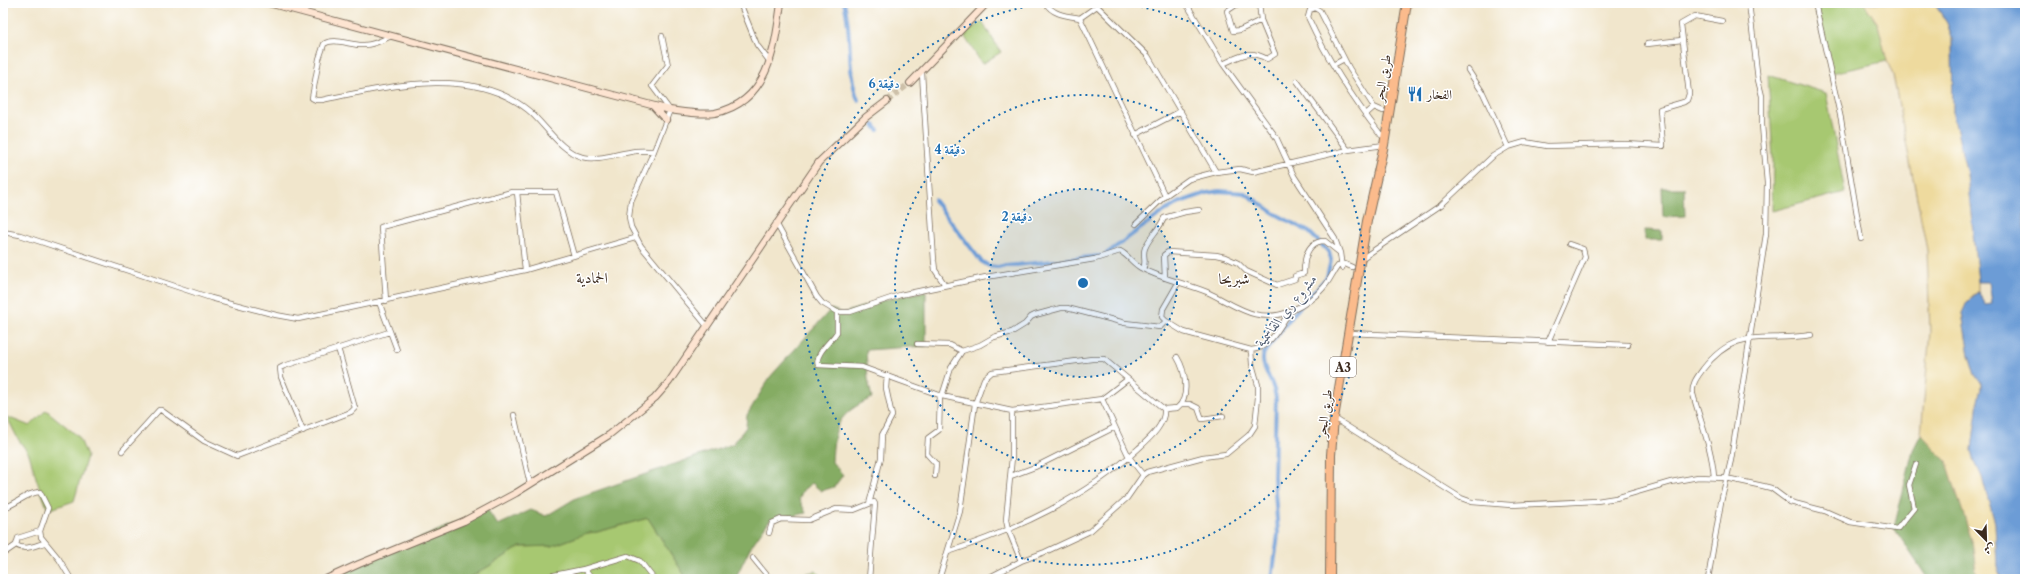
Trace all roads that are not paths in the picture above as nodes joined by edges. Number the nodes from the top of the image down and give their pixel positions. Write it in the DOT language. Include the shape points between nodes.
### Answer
graph roads {
  1 [pos="268,3"];
  2 [pos="740,3"];
  3 [pos="781,3"];
  4 [pos="987,3"];
  5 [pos="1046,3"];
  6 [pos="1186,3"];
  7 [pos="1239,3"];
  8 [pos="1259,3"];
  9 [pos="1403,3"];
  10 [pos="1407,3"];
  11 [pos="1749,3"];
  12 [pos="1815,3"];
  13 [pos="1097,5"];
  14 [pos="1080,18"];
  15 [pos="1261,20"];
  16 [pos="1722,21"];
  17 [pos="391,36"];
  18 [pos="662,36"];
  19 [pos="1682,40"];
  20 [pos="1647,44"];
  21 [pos="1344,59"];
  22 [pos="1395,61"];
  23 [pos="770,62"];
  24 [pos="1223,64"];
  25 [pos="1333,65"];
  26 [pos="1468,70"];
  27 [pos="922,73"];
  28 [pos="1297,81"];
  29 [pos="910,83"];
  30 [pos="887,102"];
  31 [pos="652,105"];
  32 [pos="1374,107"];
  33 [pos="670,110"];
  34 [pos="1181,111"];
  35 [pos="1365,115"];
  36 [pos="1384,116"];
  37 [pos="666,120"];
  38 [pos="1135,135"];
  39 [pos="1381,135"];
  40 [pos="1381,145"];
  41 [pos="1508,147"];
  42 [pos="1348,150"];
  43 [pos="654,151"];
  44 [pos="1288,164"];
  45 [pos="1216,172"];
  46 [pos="517,192"];
  47 [pos="1166,196"];
  48 [pos="1199,210"];
  49 [pos="776,222"];
  50 [pos="1136,224"];
  51 [pos="3,232"];
  52 [pos="635,238"];
  53 [pos="1861,239"];
  54 [pos="1569,244"];
  55 [pos="1340,253"];
  56 [pos="574,256"];
  57 [pos="1361,259"];
  58 [pos="1342,266"];
  59 [pos="1356,268"];
  60 [pos="1143,269"];
  61 [pos="525,270"];
  62 [pos="1165,278"];
  63 [pos="1178,283"];
  64 [pos="945,285"];
  65 [pos="386,301"];
  66 [pos="379,302"];
  67 [pos="1290,311"];
  68 [pos="837,312"];
  69 [pos="1166,321"];
  70 [pos="707,326"];
  71 [pos="389,332"];
  72 [pos="1348,333"];
  73 [pos="1811,335"];
  74 [pos="1750,339"];
  75 [pos="1548,342"];
  76 [pos="917,344"];
  77 [pos="1628,345"];
  78 [pos="338,348"];
  79 [pos="396,350"];
  80 [pos="1251,350"];
  81 [pos="962,351"];
  82 [pos="1177,357"];
  83 [pos="887,375"];
  84 [pos="1128,379"];
  85 [pos="941,396"];
  86 [pos="1102,399"];
  87 [pos="975,404"];
  88 [pos="1181,404"];
  89 [pos="1164,409"];
  90 [pos="1012,411"];
  91 [pos="514,415"];
  92 [pos="1223,416"];
  93 [pos="1334,418"];
  94 [pos="1115,427"];
  95 [pos="303,431"];
  96 [pos="122,451"];
  97 [pos="1129,457"];
  98 [pos="1916,464"];
  99 [pos="1143,475"];
  100 [pos="934,476"];
  101 [pos="1011,476"];
  102 [pos="1714,477"];
  103 [pos="1726,478"];
  104 [pos="530,484"];
  105 [pos="869,504"];
  106 [pos="3,508"];
  107 [pos="1008,529"];
  108 [pos="40,531"];
  109 [pos="769,533"];
  110 [pos="44,543"];
  111 [pos="16,545"];
  112 [pos="948,552"];
  113 [pos="3,554"];
  114 [pos="753,558"];
  115 [pos="1021,561"];
  116 [pos="584,569"];
  117 [pos="71,579"];
  118 [pos="326,579"];
  119 [pos="534,579"];
  120 [pos="592,579"];
  121 [pos="654,579"];
  122 [pos="770,579"];
  123 [pos="869,579"];
  124 [pos="939,579"];
  125 [pos="986,579"];
  126 [pos="1330,579"];
  127 [pos="1708,579"];
  1 -- 17 [label="main road"];
  2 -- 23 [label="street" via="757,45"];
  3 -- 23 [label="main road"];
  4 -- 27 [label="main road"];
  5 -- 14 [label="street" via="1048,8 1058,14"];
  6 -- 24 [label="street"];
  7 -- 15 [label="street" via="1227,11 1233,31"];
  8 -- 15 [label="street"];
  9 -- 22 [label="highway, طريق البحر / A3"];
  10 -- 22 [label="highway, طريق البحر / A3"];
  11 -- 74 [label="street" via="1762,96 1767,183 1766,234"];
  12 -- 53 [label="street" via="1840,119"];
  13 -- 14 [label="street"];
  13 -- 34 [label="street" via="1148,56"];
  14 -- 38 [label="street"];
  15 -- 24 [label="street" via="1274,56 1267,59 1255,53 1247,53"];
  16 -- 19 [label="street" via="1695,16 1681,24"];
  17 -- 31 [label="main road"];
  17 -- 43 [label="street" via="371,44 355,45 330,41 324,44 312,98 322,100 421,83 445,82 498,94 516,103 527,110 556,140 578,156 594,158 631,151"];
  18 -- 33 [label="street" via="668,63 652,86"];
  19 -- 20 [label="street"];
  19 -- 41 [label="street" via="1688,98 1677,106 1660,109 1663,146 1547,146 1525,142"];
  21 -- 25 [label="street"];
  21 -- 25 [label="street" via="1320,11 1315,8 1310,10 1308,17"];
  21 -- 32 [label="street"];
  22 -- 36 [label="highway, طريق البحر / A3"];
  23 -- 33 [label="main road" via="765,75 754,90 725,110 702,113"];
  24 -- 44 [label="street" via="1276,137"];
  25 -- 35 [label="street"];
  26 -- 41 [label="street" via="1483,93"];
  27 -- 29 [label="main road"];
  27 -- 64 [label="street" via="934,261 935,270"];
  28 -- 42 [label="street"];
  30 -- 49 [label="main road" via="866,117 819,162"];
  31 -- 33 [label="main road"];
  31 -- 37 [label="main road"];
  32 -- 35 [label="street"];
  32 -- 36 [label="street"];
  33 -- 37 [label="street"];
  34 -- 38 [label="street"];
  34 -- 45 [label="street"];
  35 -- 39 [label="street"];
  36 -- 39 [label="highway, طريق البحر / A3"];
  36 -- 40 [label="highway, طريق البحر / A3"];
  37 -- 43 [label="street"];
  38 -- 47 [label="street"];
  39 -- 40 [label="highway, طريق البحر / A3"];
  40 -- 42 [label="street"];
  40 -- 57 [label="highway, طريق البحر / A3"];
  41 -- 57 [label="street" via="1493,156 1440,205"];
  42 -- 44 [label="street"];
  43 -- 52 [label="street" via="631,201 629,218"];
  44 -- 45 [label="street" via="1253,172 1240,168"];
  44 -- 55 [label="street" via="1332,235"];
  45 -- 47 [label="street" via="1189,179"];
  46 -- 56 [label="street" via="556,192"];
  46 -- 61 [label="street"];
  46 -- 65 [label="street" via="381,227"];
  47 -- 50 [label="street"];
  48 -- 60 [label="street" via="1164,218 1145,249 1146,263"];
  49 -- 68 [label="street" via="817,297"];
  49 -- 70 [label="main road"];
  51 -- 66 [label="street" via="20,235 212,298 291,318 304,318"];
  52 -- 56 [label="street"];
  52 -- 70 [label="street"];
  54 -- 75 [label="street" via="1583,249 1585,257"];
  55 -- 58 [label="street"];
  55 -- 62 [label="street" via="1322,242 1308,250 1304,273 1295,276 1295,280 1279,285 1225,258 1168,252 1164,255"];
  56 -- 61 [label="street"];
  57 -- 59 [label="highway, طريق البحر / A3"];
  58 -- 59 [label="street"];
  58 -- 67 [label="street" via="1314,298 1302,307"];
  59 -- 72 [label="highway, طريق البحر / A3"];
  60 -- 62 [label="street"];
  60 -- 64 [label="street" via="1120,252 1062,266"];
  61 -- 65 [label="street"];
  62 -- 63 [label="street"];
  63 -- 67 [label="street" via="1259,316 1274,316"];
  63 -- 69 [label="street" via="1163,309 1162,317"];
  64 -- 68 [label="street" via="900,295 850,312"];
  65 -- 66 [label="street"];
  66 -- 71 [label="street"];
  67 -- 80 [label="street" via="1263,348"];
  68 -- 83 [label="street" via="837,332 819,354 818,365 862,367"];
  69 -- 80 [label="street" via="1184,332"];
  69 -- 81 [label="street" via="1163,326 1157,328 1060,308 1031,317 1012,332"];
  70 -- 104 [label="main road" via="655,398 609,435"];
  71 -- 78 [label="street"];
  71 -- 79 [label="street"];
  72 -- 75 [label="street"];
  72 -- 93 [label="highway, طريق البحر / A3"];
  73 -- 74 [label="street"];
  74 -- 102 [label="street" via="1728,345 1710,361 1693,385"];
  74 -- 103 [label="street"];
  75 -- 77 [label="street"];
  76 -- 81 [label="street" via="950,345"];
  78 -- 95 [label="street" via="355,409"];
  78 -- 95 [label="street" via="280,368"];
  80 -- 99 [label="street" via="1258,397 1255,426 1249,435 1226,454 1153,469"];
  81 -- 85 [label="street" via="950,368"];
  82 -- 88 [label="street" via="1186,376"];
  83 -- 85 [label="street"];
  83 -- 105 [label="street" via="886,388 892,416 882,435 881,458"];
  84 -- 86 [label="street"];
  84 -- 87 [label="street" via="1101,358 992,372 984,379"];
  84 -- 89 [label="street"];
  85 -- 87 [label="street"];
  85 -- 100 [label="street" via="939,430 928,438 927,445 927,454 936,464"];
  86 -- 90 [label="street"];
  86 -- 94 [label="street"];
  87 -- 90 [label="street"];
  87 -- 112 [label="street" via="965,487"];
  88 -- 89 [label="street" via="1177,408"];
  88 -- 92 [label="street" via="1190,404 1198,408 1202,419"];
  89 -- 97 [label="street" via="1164,420 1147,441"];
  90 -- 101 [label="street"];
  91 -- 104 [label="street"];
  93 -- 102 [label="street" via="1461,498 1472,502 1511,505 1597,501 1671,482"];
  93 -- 126 [label="highway, طريق البحر / A3" via="1331,454"];
  94 -- 97 [label="street"];
  94 -- 101 [label="street" via="1035,467"];
  95 -- 96 [label="street" via="237,456 204,441 159,410"];
  97 -- 99 [label="street"];
  97 -- 107 [label="street" via="1068,501"];
  98 -- 103 [label="street" via="1909,485 1914,508 1897,528 1850,522 1825,511 1790,502 1768,487"];
  99 -- 115 [label="street" via="1127,498 1090,531"];
  101 -- 107 [label="street" via="1006,520"];
  102 -- 103 [label="street"];
  103 -- 127 [label="street"];
  104 -- 118 [label="main road" via="464,521"];
  105 -- 109 [label="street" via="854,510 836,509 809,520 781,519 772,523"];
  105 -- 123 [label="street" via="875,504"];
  106 -- 108 [label="street" via="40,492 48,508"];
  107 -- 112 [label="street"];
  107 -- 115 [label="street"];
  108 -- 110 [label="street"];
  108 -- 111 [label="street" via="18,538"];
  110 -- 111 [label="street" via="25,548"];
  110 -- 117 [label="street" via="59,559"];
  111 -- 113 [label="street"];
  112 -- 124 [label="street"];
  114 -- 122 [label="street"];
  115 -- 125 [label="street"];
  116 -- 119 [label="street"];
  116 -- 120 [label="street"];
  116 -- 121 [label="street" via="628,556 640,561"];
}
